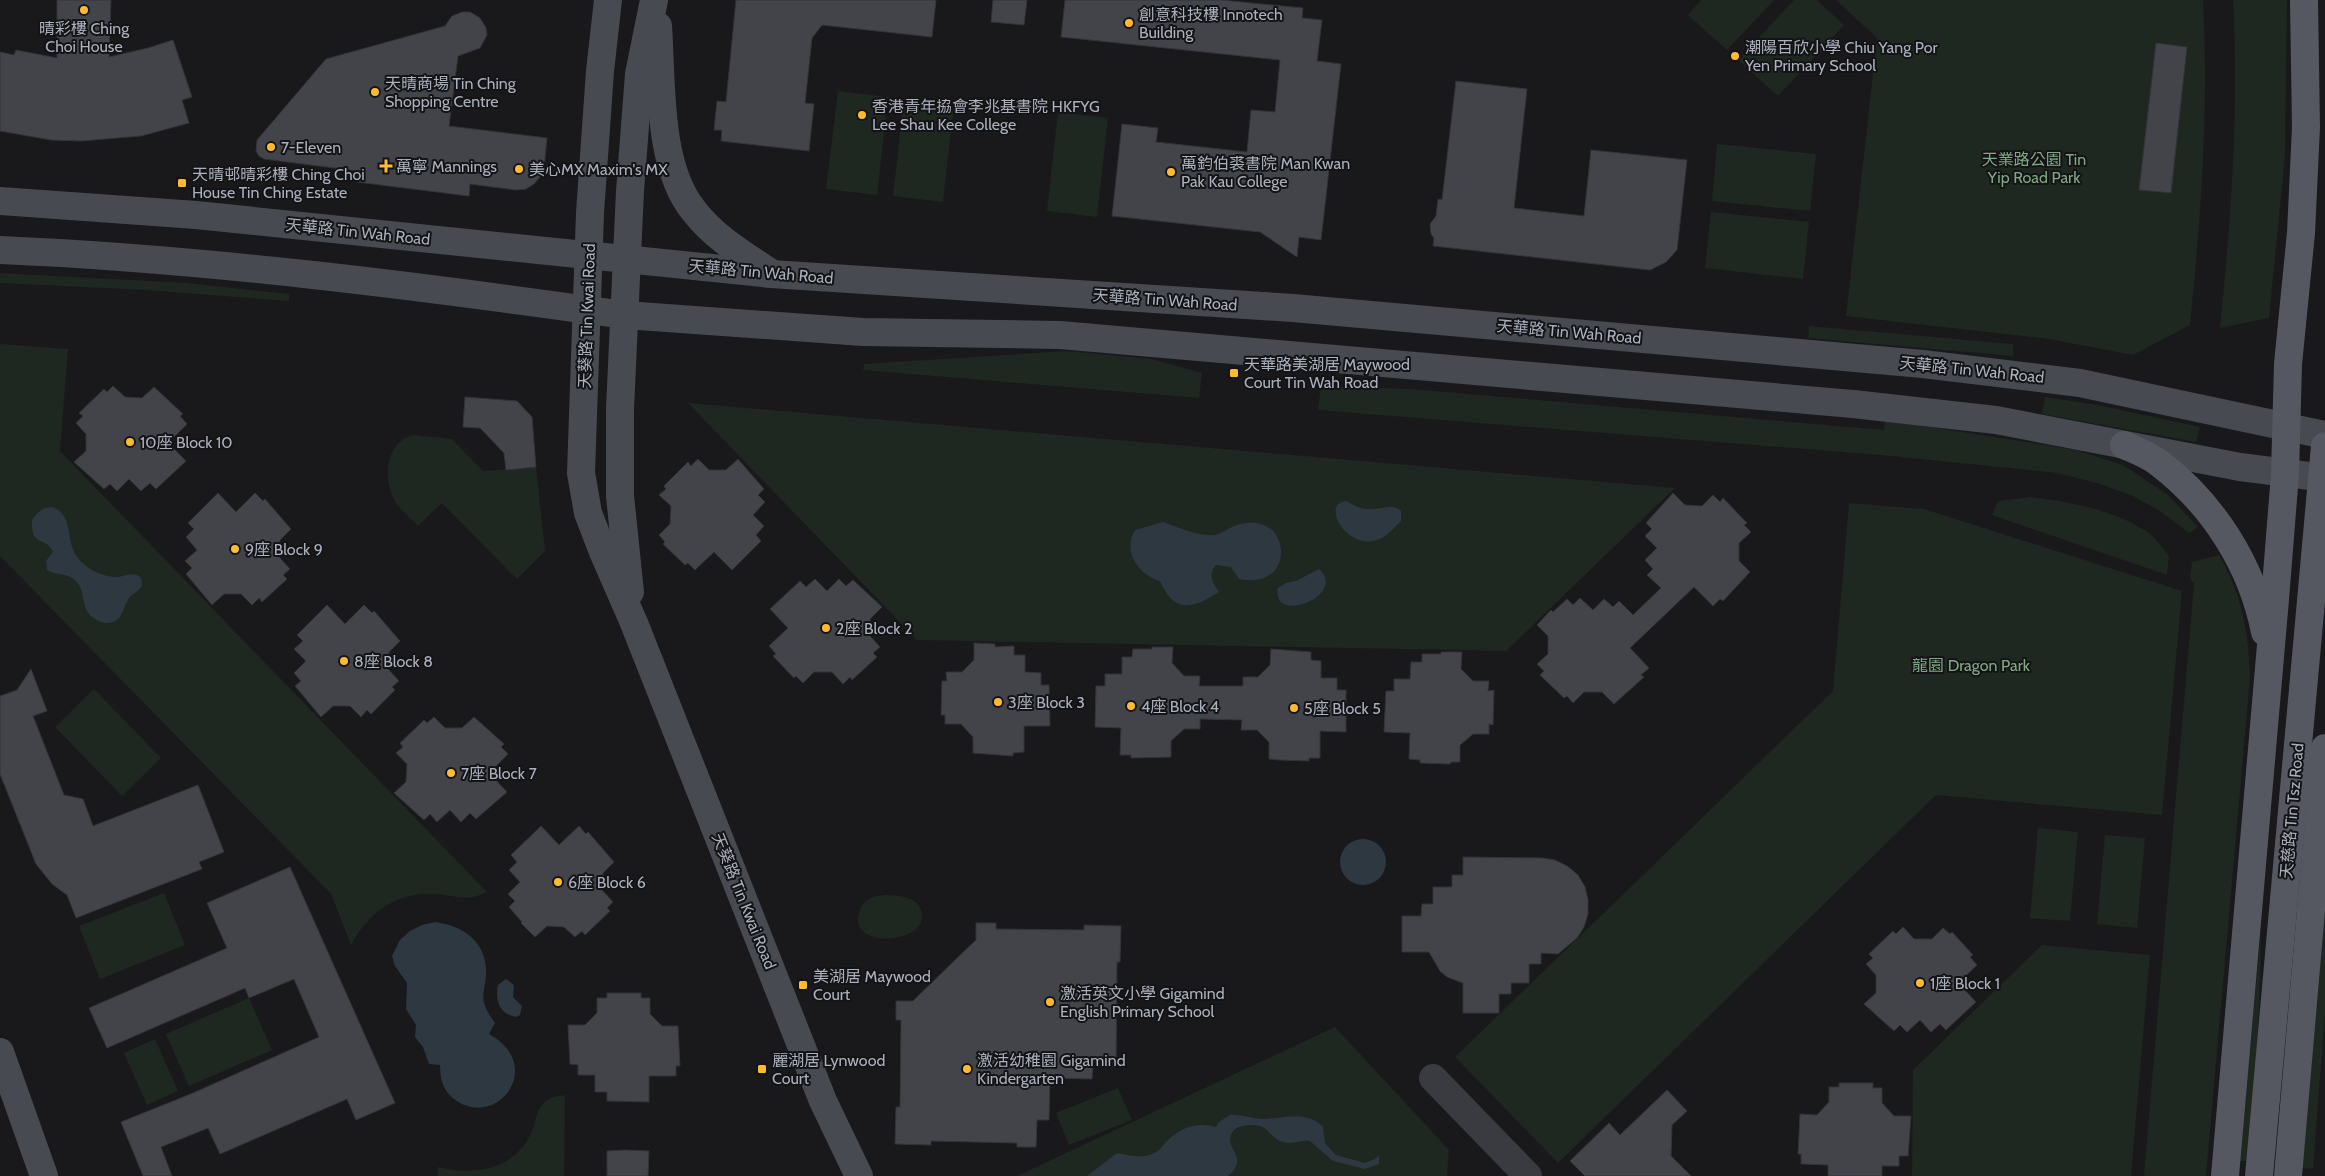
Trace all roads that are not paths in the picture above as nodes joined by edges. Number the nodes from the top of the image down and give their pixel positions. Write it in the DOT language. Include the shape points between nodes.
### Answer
graph roads {
  1 [pos="608,0"];
  2 [pos="655,0"];
  3 [pos="2304,0"];
  4 [pos="0,200"];
  5 [pos="0,250"];
  6 [pos="589,256"];
  7 [pos="627,259"];
  8 [pos="772,274"];
  9 [pos="588,309"];
  10 [pos="625,315"];
  11 [pos="2286,427"];
  12 [pos="2325,435"];
  13 [pos="2124,445"];
  14 [pos="2325,446"];
  15 [pos="2285,474"];
  16 [pos="2325,478"];
  17 [pos="634,623"];
  18 [pos="2269,664"];
  19 [pos="2325,748"];
  20 [pos="0,1052"];
  21 [pos="1433,1078"];
  22 [pos="1516,1172"];
  23 [pos="44,1176"];
  24 [pos="859,1176"];
  25 [pos="2225,1176"];
  26 [pos="2259,1176"];
  27 [pos="2288,1176"];
  1 -- 6 [label="main road, 天葵路 Tin Kwai Road" via="600,71"];
  2 -- 7 [label="main road, 天葵路 Tin Kwai Road" via="639,74"];
  2 -- 8 [label="main road" via="666,141 678,182 693,210 724,242"];
  3 -- 11 [label="main road" via="2304,182 2288,364"];
  4 -- 6 [label="main road, 天華路 Tin Wah Road" via="196,215"];
  5 -- 9 [label="main road" via="213,264"];
  6 -- 7 [label="main road, 天華路 Tin Wah Road"];
  6 -- 9 [label="main road, 天葵路 Tin Kwai Road"];
  7 -- 8 [label="main road, 天華路 Tin Wah Road"];
  7 -- 10 [label="main road, 天葵路 Tin Kwai Road"];
  8 -- 11 [label="main road, 天華路 Tin Wah Road" via="1302,309 1923,364 2080,383"];
  9 -- 10 [label="main road"];
  9 -- 17 [label="main road, 天葵路 Tin Kwai Road" via="581,473 588,513"];
  10 -- 13 [label="main road" via="863,332 1060,335 1750,394 1996,420"];
  10 -- 17 [label="main road, 天葵路 Tin Kwai Road" via="620,496"];
  11 -- 12 [label="main road, 天華路 Tin Wah Road"];
  11 -- 15 [label="main road"];
  13 -- 15 [label="main road"];
  13 -- 18 [label="main road" via="2157,461 2181,482 2208,511 2232,545 2261,613"];
  14 -- 26 [label="main road, 天慈路 Tin Tsz Road, bridge"];
  15 -- 16 [label="main road"];
  15 -- 18 [label="main road"];
  17 -- 24 [label="main road, 天葵路 Tin Kwai Road" via="823,1101"];
  18 -- 25 [label="main road"];
  19 -- 27 [label="main road, 天慈路 Tin Tsz Road"];
  20 -- 23 [label="main road"];
  21 -- 22 [label="street"];
}
